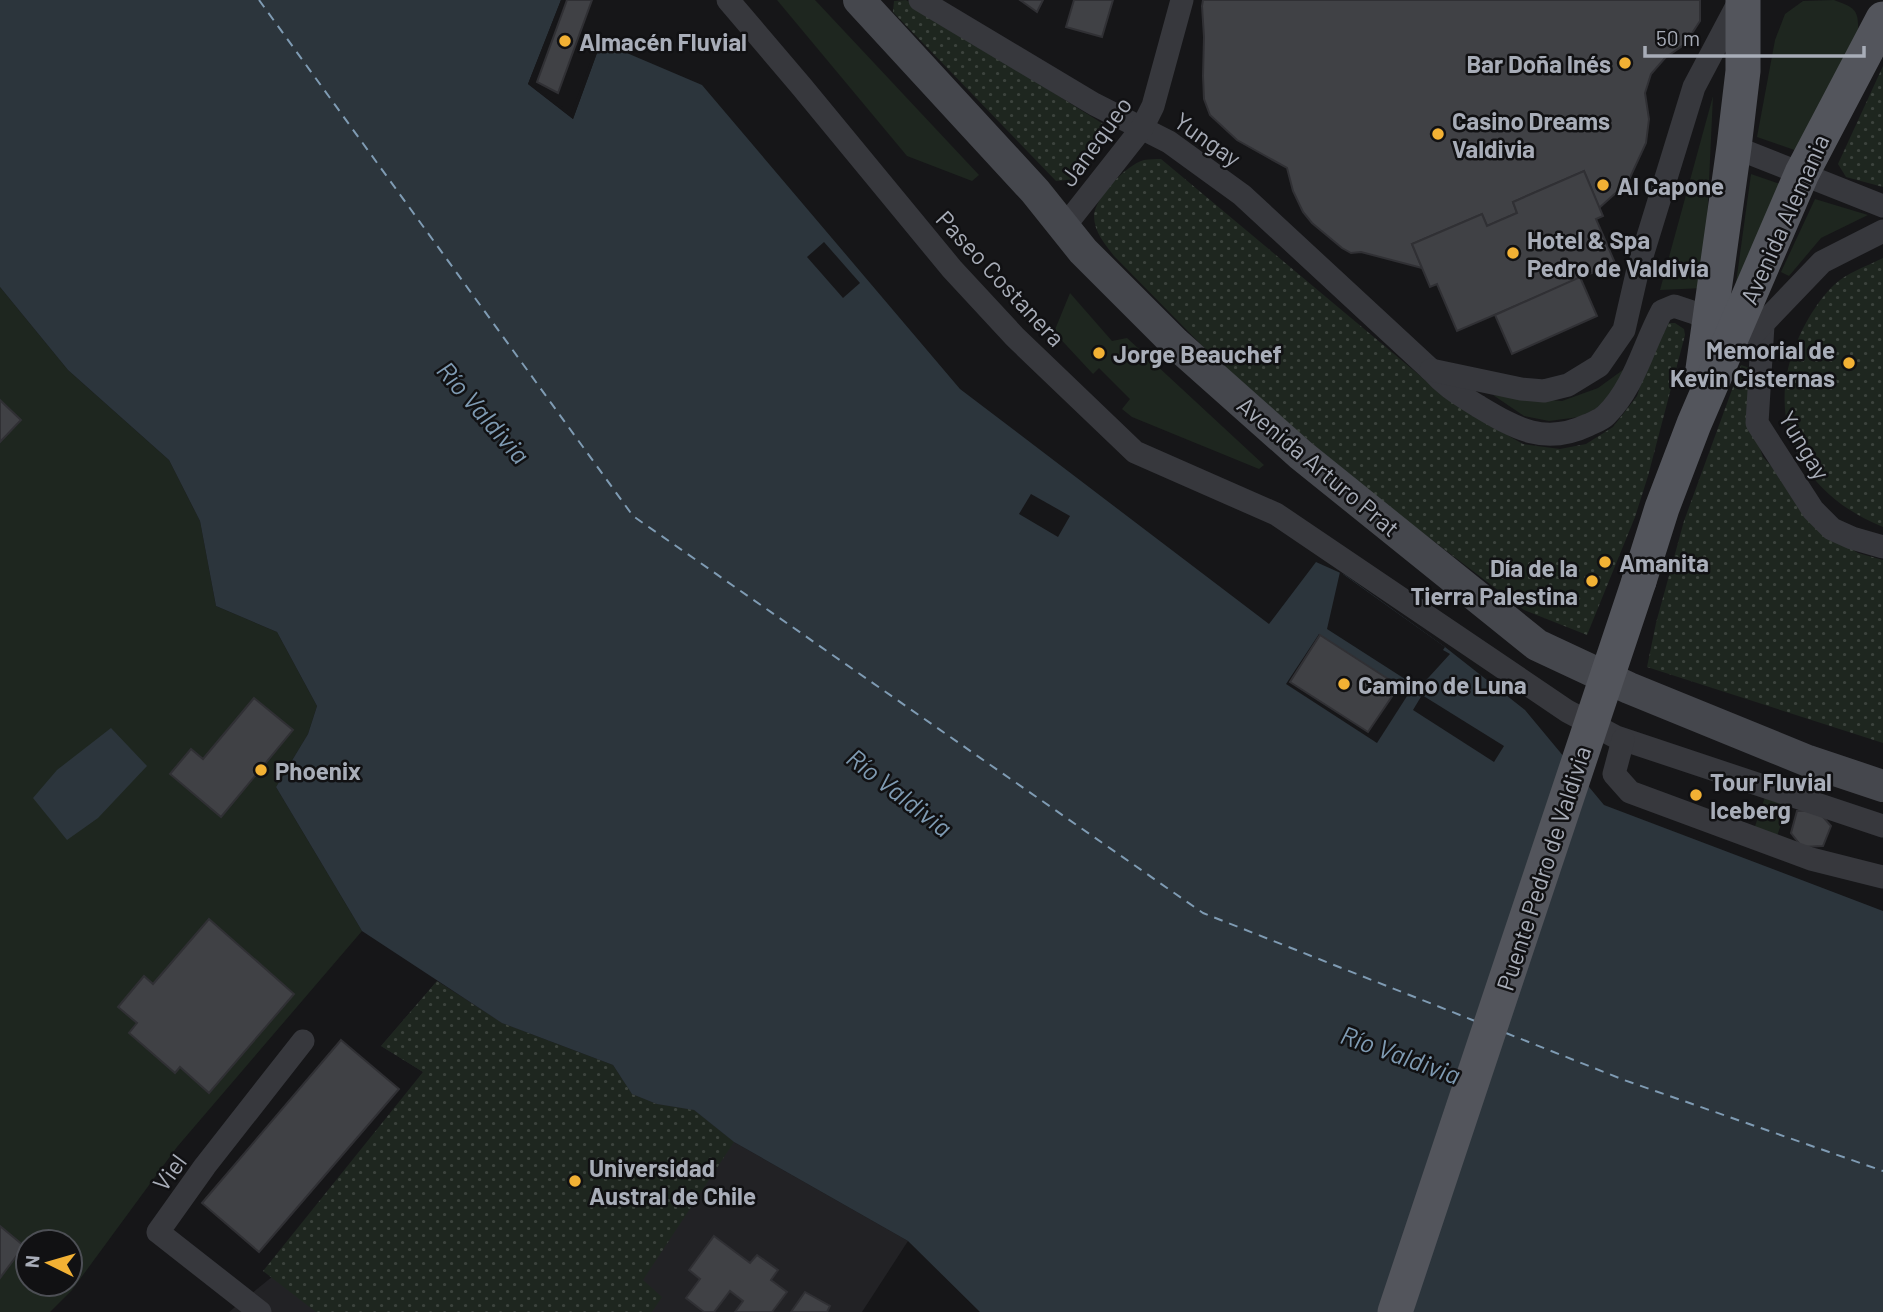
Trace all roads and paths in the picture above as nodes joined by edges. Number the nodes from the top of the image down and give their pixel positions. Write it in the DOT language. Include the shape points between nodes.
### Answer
graph roads {
  1 [pos="727,0"];
  2 [pos="859,0"];
  3 [pos="920,0"];
  4 [pos="1182,0"];
  5 [pos="1742,0"];
  6 [pos="1883,19"];
  7 [pos="1142,128"];
  8 [pos="1734,147"];
  9 [pos="1802,173"];
  10 [pos="1883,206"];
  11 [pos="1064,227"];
  12 [pos="1883,231"];
  13 [pos="1763,325"];
  14 [pos="1710,329"];
  15 [pos="1719,365"];
  16 [pos="1431,370"];
  17 [pos="1694,424"];
  18 [pos="1883,547"];
  19 [pos="1623,740"];
  20 [pos="1883,786"];
  21 [pos="1883,826"];
  22 [pos="1883,877"];
  23 [pos="303,1041"];
  24 [pos="260,1312"];
  25 [pos="1395,1312"];
  1 -- 19 [label="street, Paseo Costanera" via="952,269 1015,337 1135,452 1276,514 1567,711"];
  2 -- 11 [label="main road, Avenida Arturo Prat"];
  3 -- 7 [label="street, Yungay"];
  4 -- 7 [label="street, Janequeo" via="1153,106"];
  5 -- 8 [label="main road" via="1743,71"];
  5 -- 16 [label="street" via="1694,87 1624,330 1599,366 1568,385 1544,391"];
  6 -- 9 [label="main road, Avenida Alemania"];
  7 -- 11 [label="street, Janequeo"];
  7 -- 16 [label="street, Yungay" via="1242,195"];
  8 -- 9 [label="street"];
  8 -- 14 [label="main road"];
  9 -- 10 [label="street"];
  9 -- 15 [label="main road, Avenida Alemania"];
  11 -- 20 [label="main road, Avenida Arturo Prat" via="1175,343 1301,455 1537,645 1808,761"];
  12 -- 13 [label="street" via="1822,262"];
  13 -- 15 [label="street"];
  13 -- 18 [label="street, Yungay" via="1757,423 1805,498 1832,529"];
  14 -- 16 [label="street, Yungay" via="1698,314 1674,306 1662,311 1619,399 1604,417 1563,435 1527,432 1505,422 1445,385"];
  14 -- 17 [label="main road"];
  15 -- 17 [label="main road, Avenida Alemania"];
  17 -- 25 [label="main road, Puente Pedro de Valdivia, bridge" via="1662,508"];
  19 -- 21 [label="street, Paseo Costanera"];
  19 -- 22 [label="street" via="1614,774 1630,792 1811,859"];
  23 -- 24 [label="street, Viel" via="158,1232"];
}
